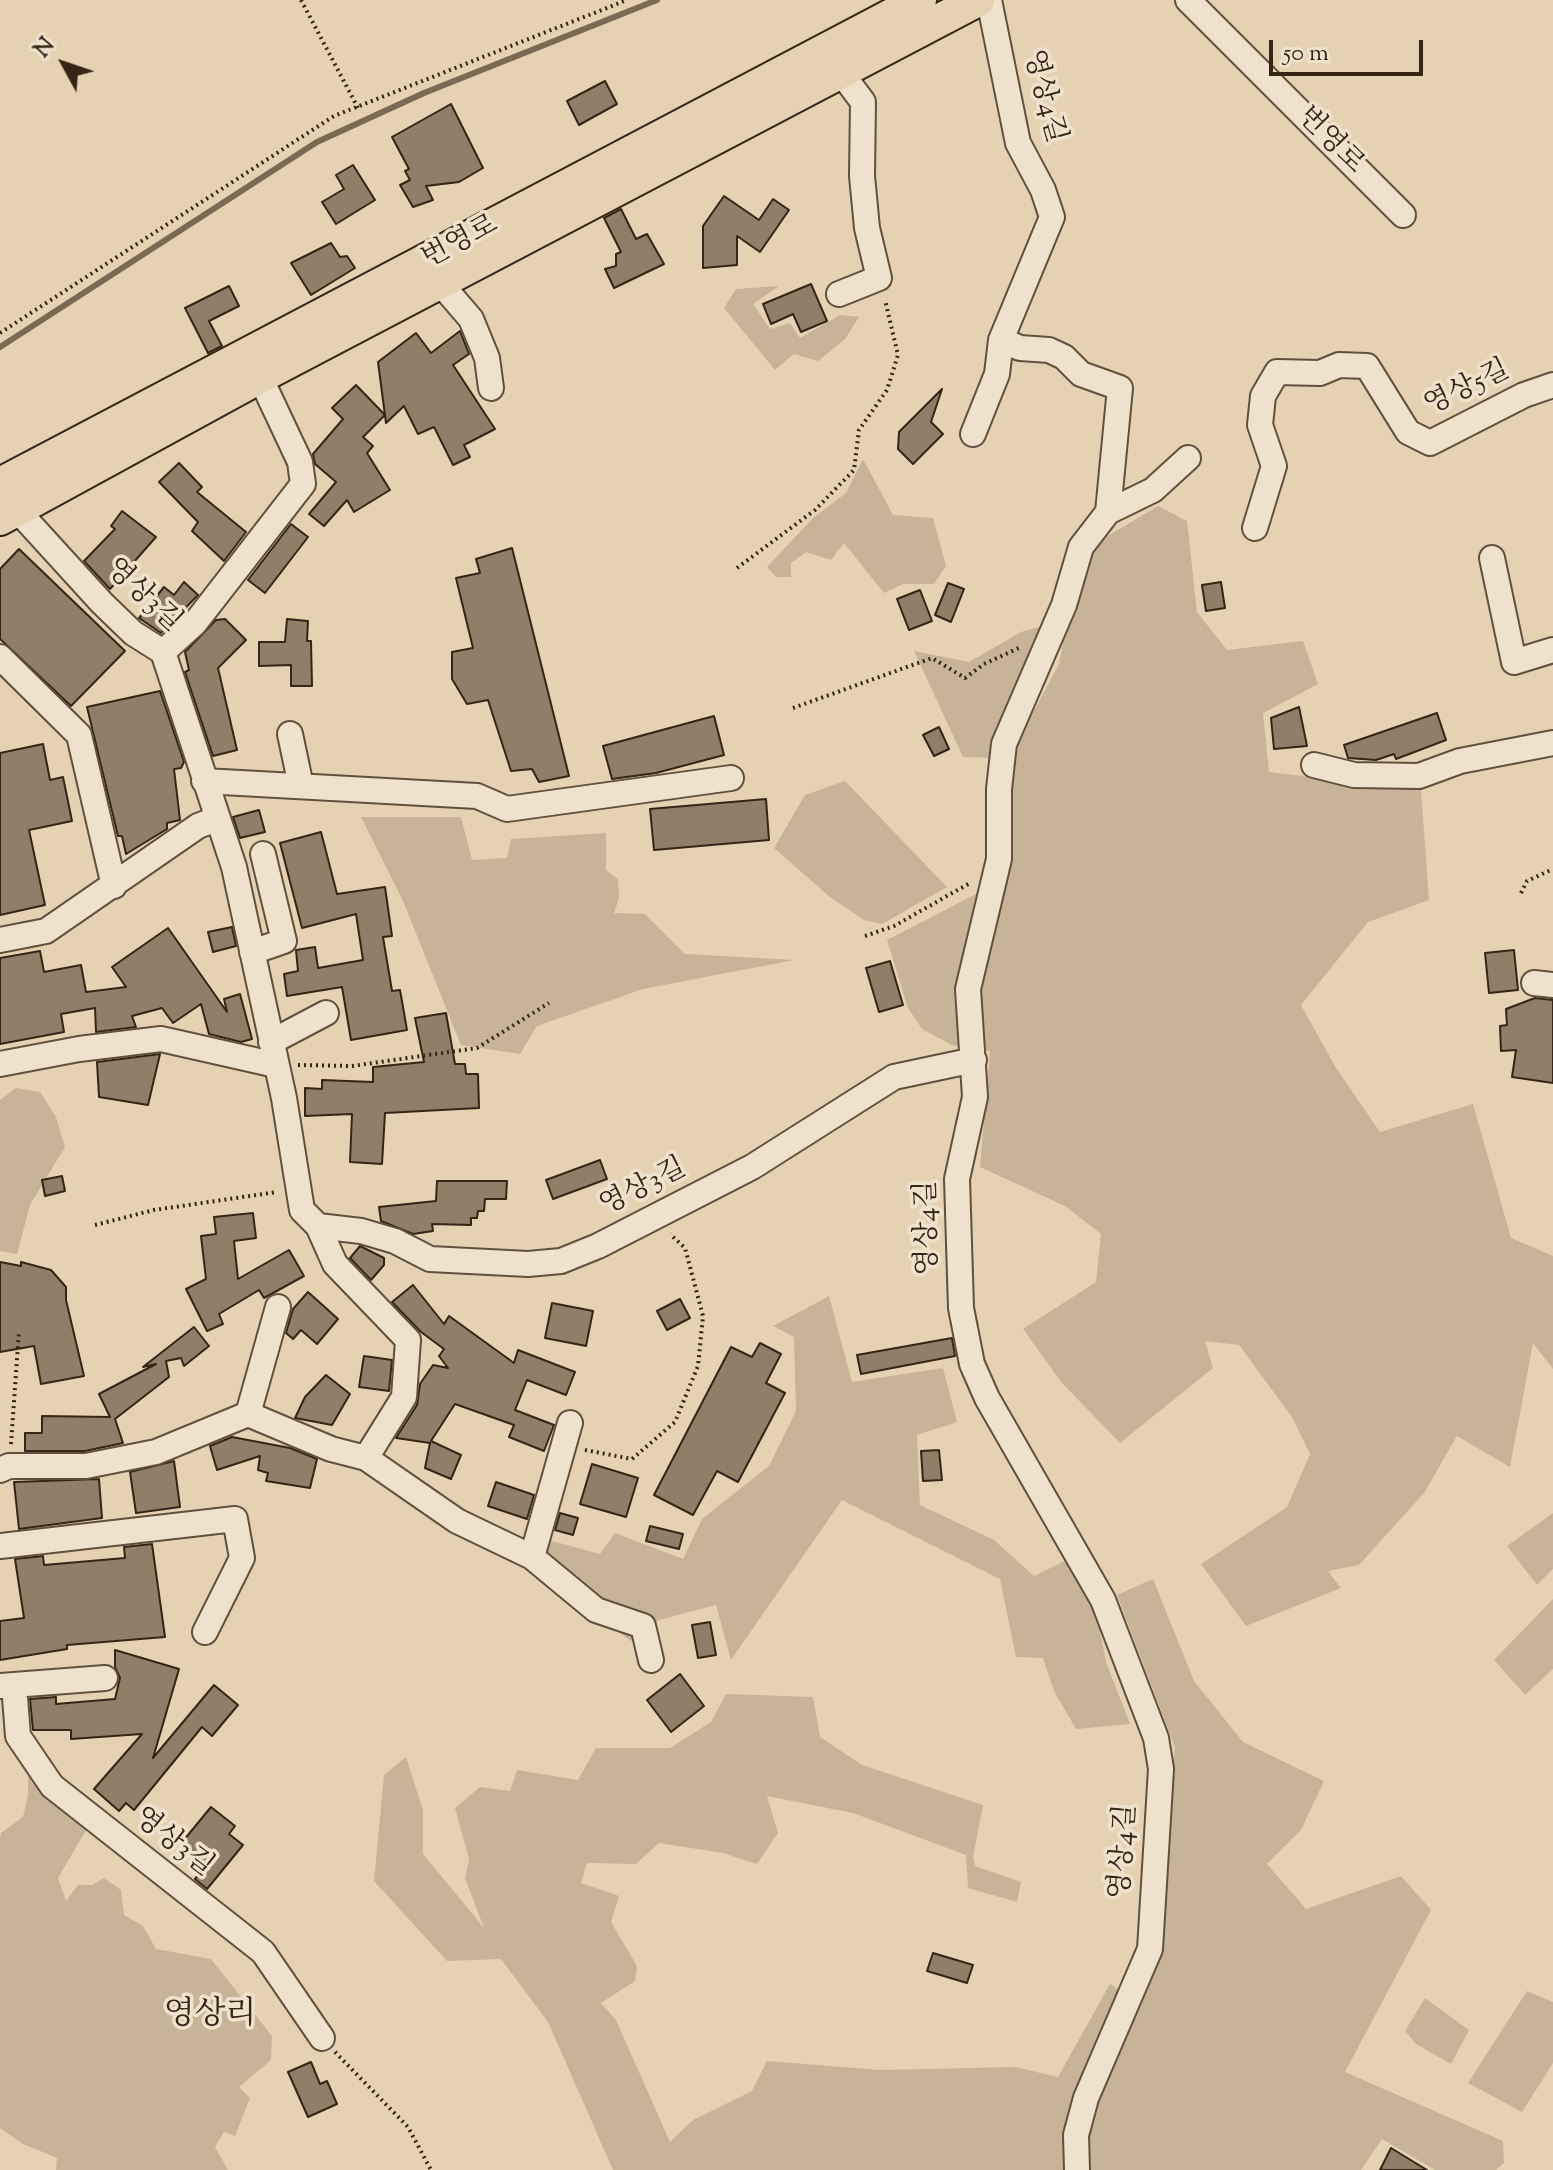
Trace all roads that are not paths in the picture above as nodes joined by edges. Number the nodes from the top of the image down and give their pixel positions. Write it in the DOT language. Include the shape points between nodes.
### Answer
graph roads {
  1 [pos="920,0"];
  2 [pos="978,0"];
  3 [pos="989,0"];
  4 [pos="1188,0"];
  5 [pos="842,74"];
  6 [pos="1403,215"];
  7 [pos="441,284"];
  8 [pos="839,294"];
  9 [pos="1001,340"];
  10 [pos="260,377"];
  11 [pos="1553,385"];
  12 [pos="491,388"];
  13 [pos="973,434"];
  14 [pos="1188,458"];
  15 [pos="4,501"];
  16 [pos="1108,512"];
  17 [pos="1255,528"];
  18 [pos="1492,558"];
  19 [pos="1553,650"];
  20 [pos="163,652"];
  21 [pos="0,657"];
  22 [pos="290,734"];
  23 [pos="1553,743"];
  24 [pos="1314,765"];
  25 [pos="731,778"];
  26 [pos="204,781"];
  27 [pos="301,786"];
  28 [pos="216,819"];
  29 [pos="263,854"];
  30 [pos="114,886"];
  31 [pos="0,940"];
  32 [pos="252,952"];
  33 [pos="326,1013"];
  34 [pos="273,1053"];
  35 [pos="974,1060"];
  36 [pos="0,1064"];
  37 [pos="318,1226"];
  38 [pos="278,1307"];
  39 [pos="248,1414"];
  40 [pos="566,1433"];
  41 [pos="366,1458"];
  42 [pos="5,1468"];
  43 [pos="0,1546"];
  44 [pos="532,1557"];
  45 [pos="205,1632"];
  46 [pos="651,1660"];
  47 [pos="105,1678"];
  48 [pos="7,1685"];
  49 [pos="322,2038"];
  50 [pos="1077,2170"];
  1 -- 15 [label="main road, 번영로"];
  2 -- 5 [label="main road, 번영로"];
  3 -- 9 [label="street, 영상4길" via="1018,143 1052,217"];
  4 -- 6 [label="street, 번영로"];
  5 -- 7 [label="main road, 번영로"];
  5 -- 8 [label="street" via="863,102 862,176 879,278"];
  7 -- 10 [label="main road, 번영로"];
  7 -- 12 [label="street" via="471,319 487,358"];
  9 -- 13 [label="street, 영상4길" via="997,374"];
  9 -- 16 [label="street" via="1049,350 1081,374 1120,388"];
  10 -- 15 [label="main road, 번영로"];
  10 -- 20 [label="street" via="300,462 303,484 195,623"];
  11 -- 17 [label="street, 영상5길" via="1430,443 1408,432 1367,366 1277,372 1263,396 1260,425 1274,466"];
  14 -- 16 [label="street" via="1153,490"];
  15 -- 20 [label="street, 영상3길" via="133,633"];
  16 -- 35 [label="street, 영상4길" via="1081,547 1052,633 1004,744 997,869 968,989"];
  18 -- 19 [label="street" via="1514,662"];
  20 -- 26 [label="street, 영상3길"];
  21 -- 30 [label="street" via="79,735"];
  22 -- 27 [label="street"];
  23 -- 24 [label="street" via="1460,761 1419,776 1354,775"];
  25 -- 27 [label="street" via="507,809 477,796"];
  26 -- 27 [label="street"];
  26 -- 28 [label="street, 영상3길"];
  28 -- 30 [label="street" via="198,826"];
  28 -- 32 [label="street, 영상3길" via="234,867"];
  29 -- 32 [label="street" via="284,941"];
  30 -- 31 [label="street" via="46,931"];
  32 -- 34 [label="street, 영상3길"];
  33 -- 34 [label="street"];
  34 -- 36 [label="street" via="161,1039"];
  34 -- 37 [label="street, 영상3길" via="302,1210"];
  35 -- 37 [label="street, 영상3길" via="894,1077 752,1167 561,1261 430,1259 395,1241"];
  35 -- 50 [label="street, 영상4길" via="975,1097 957,1179 961,1308 972,1364 1103,1600 1156,1738 1161,1769 1150,1949 1086,2098 1076,2135"];
  37 -- 41 [label="street, 영상3길" via="335,1264 408,1340 404,1397"];
  38 -- 39 [label="street"];
  39 -- 41 [label="street"];
  39 -- 42 [label="street" via="156,1452 86,1466"];
  40 -- 44 [label="street"];
  41 -- 44 [label="street" via="457,1521"];
  43 -- 45 [label="street" via="235,1519 242,1558"];
  44 -- 46 [label="street" via="596,1610 643,1626"];
  47 -- 48 [label="street, 영상3길"];
  48 -- 49 [label="street, 영상3길" via="18,1736 52,1786 263,1952"];
}
